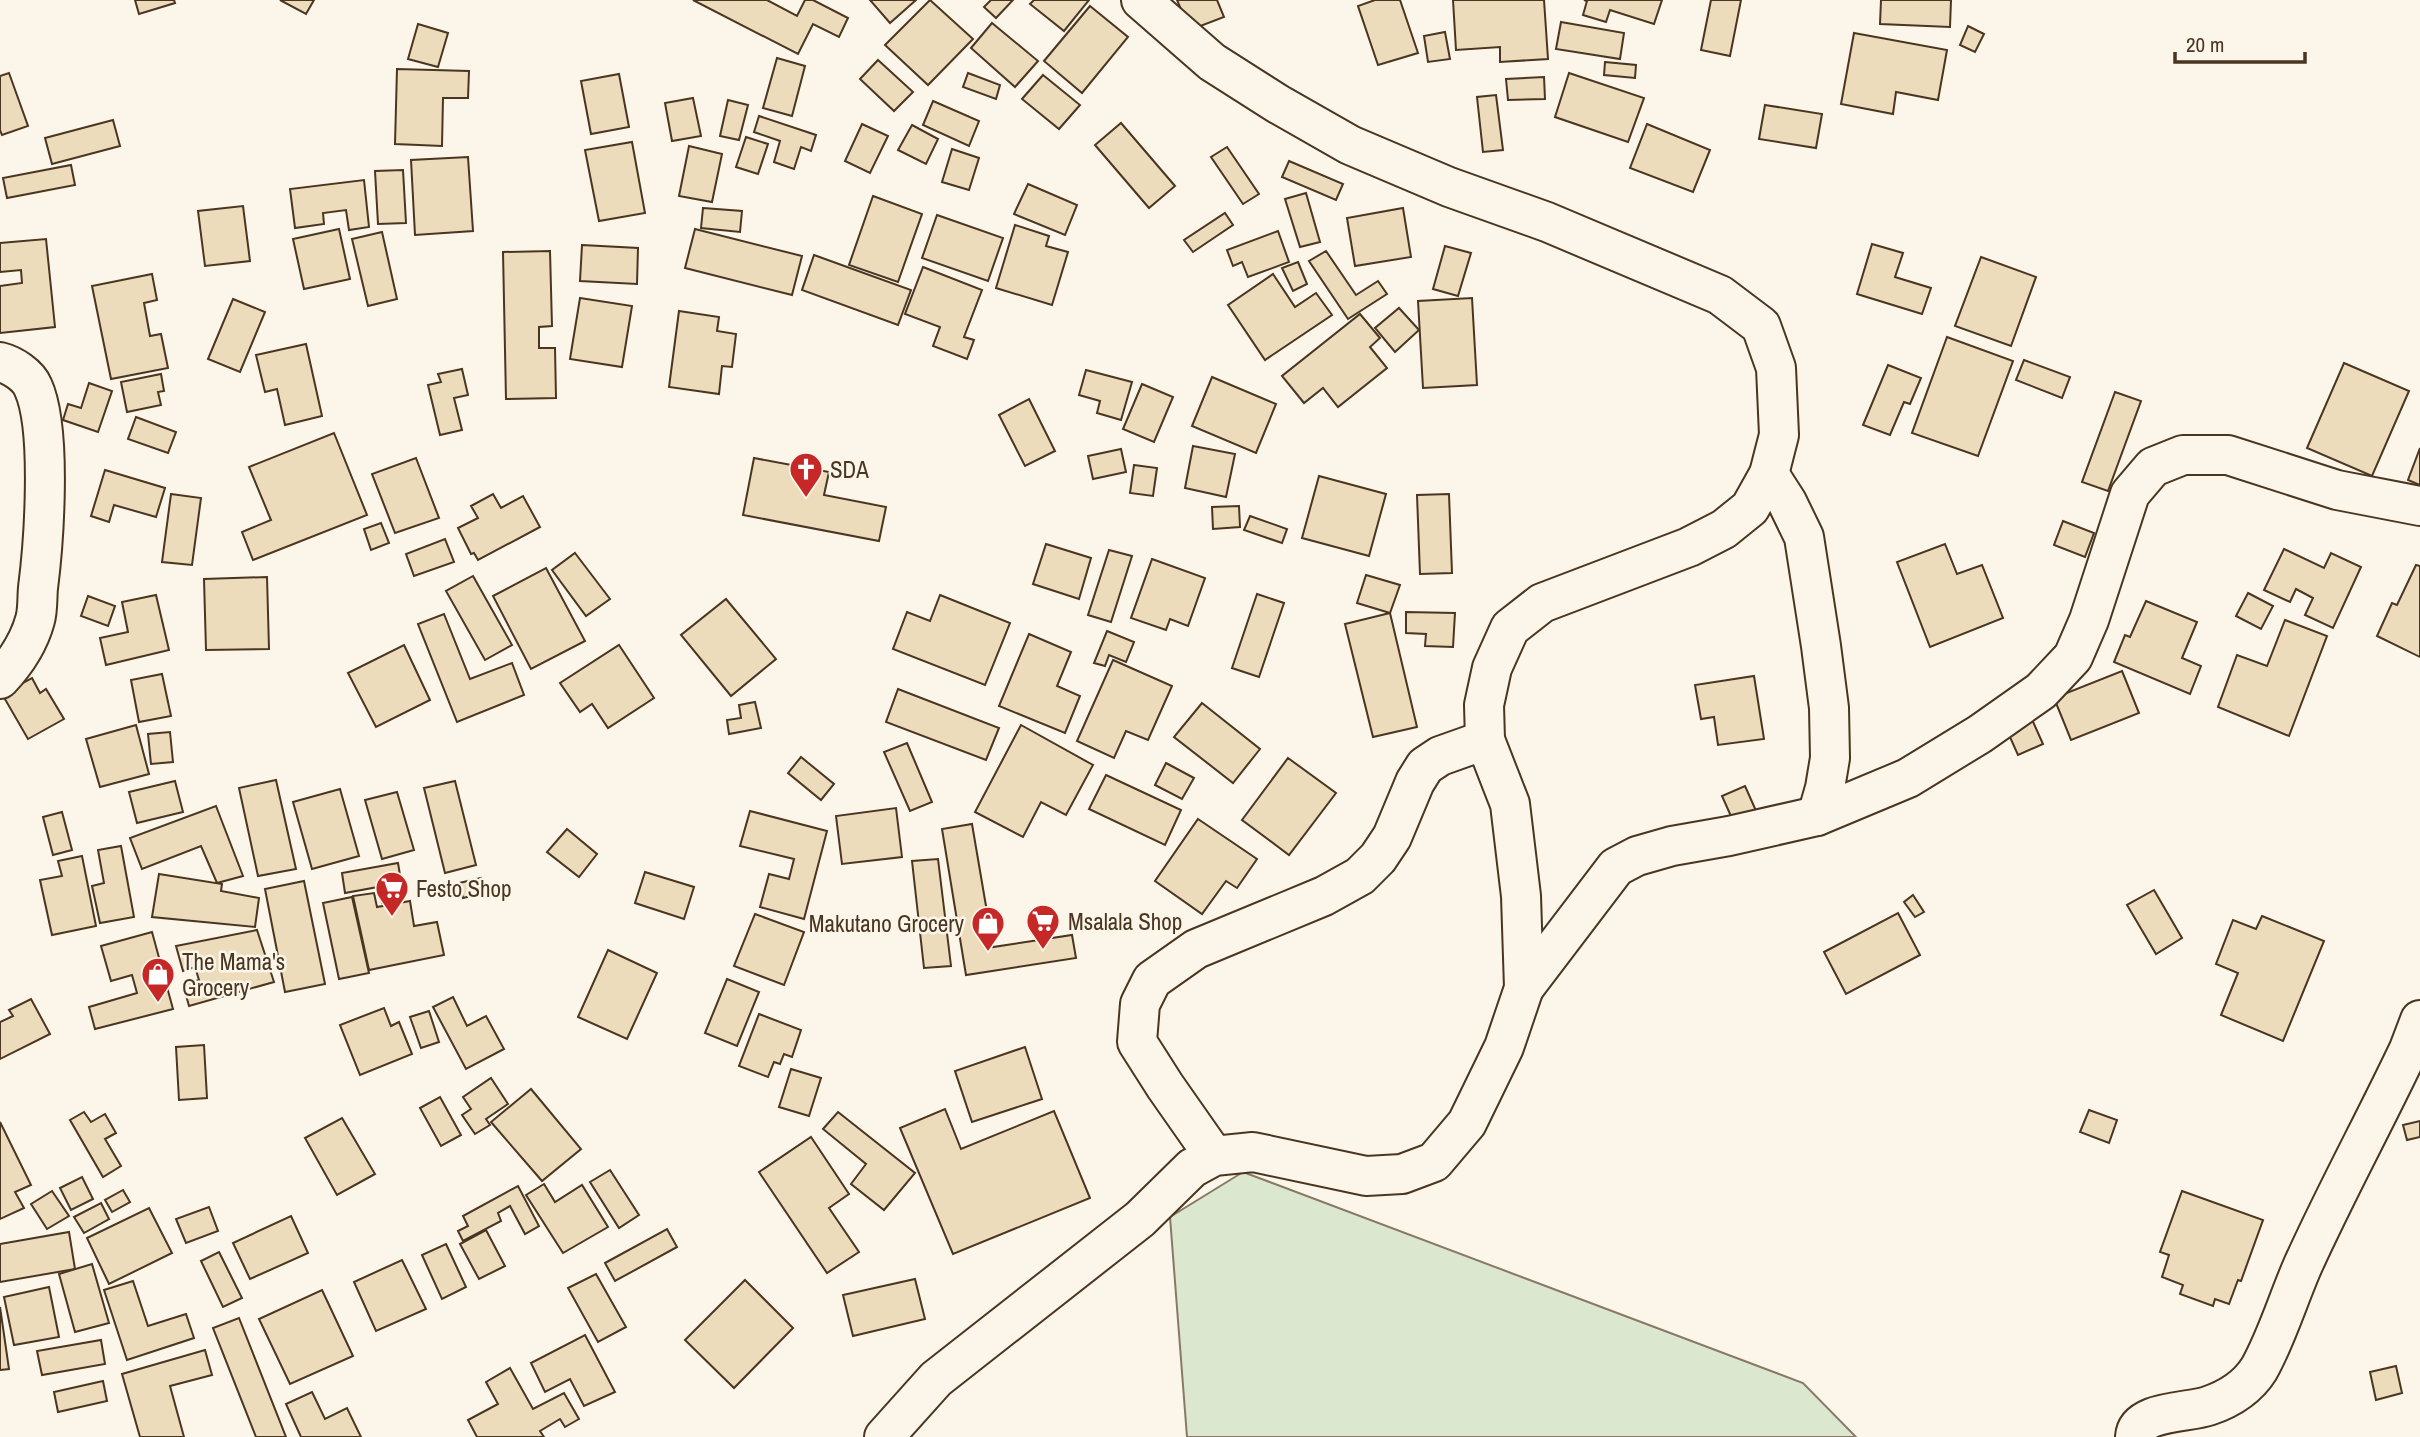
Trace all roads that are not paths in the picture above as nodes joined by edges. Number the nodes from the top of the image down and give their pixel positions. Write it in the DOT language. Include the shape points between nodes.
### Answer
graph roads {
  1 [pos="1141,0"];
  2 [pos="0,362"];
  3 [pos="1769,474"];
  4 [pos="2420,506"];
  5 [pos="0,679"];
  6 [pos="1485,740"];
  7 [pos="1817,816"];
  8 [pos="1524,988"];
  9 [pos="2420,1020"];
  10 [pos="1214,1156"];
  11 [pos="884,1437"];
  12 [pos="2136,1437"];
  1 -- 3 [label="street" via="1212,62 1350,145 1720,295 1761,326 1776,368 1779,435"];
  2 -- 5 [label="street" via="11,365 33,385 42,422 44,489 35,620 14,664"];
  3 -- 6 [label="street" via="1749,508 1724,529 1542,603 1510,628 1489,680"];
  3 -- 7 [label="street" via="1804,537 1818,623 1830,758"];
  4 -- 7 [label="street" via="2337,489 2228,455 2183,455 2153,467 2130,494 2073,657 2041,691 1908,778"];
  6 -- 8 [label="street" via="1510,804 1521,896"];
  6 -- 10 [label="street" via="1425,766 1392,837 1360,876 1324,896 1196,949 1152,980 1140,1004 1137,1042"];
  7 -- 8 [label="street" via="1672,846 1616,867"];
  8 -- 10 [label="street" via="1504,1047 1467,1123 1434,1162 1402,1174 1366,1176 1253,1152"];
  9 -- 12 [label="street" via="2259,1368 2246,1386 2209,1406 2141,1422"];
  10 -- 11 [label="street" via="1192,1168 1140,1219 936,1379"];
}
